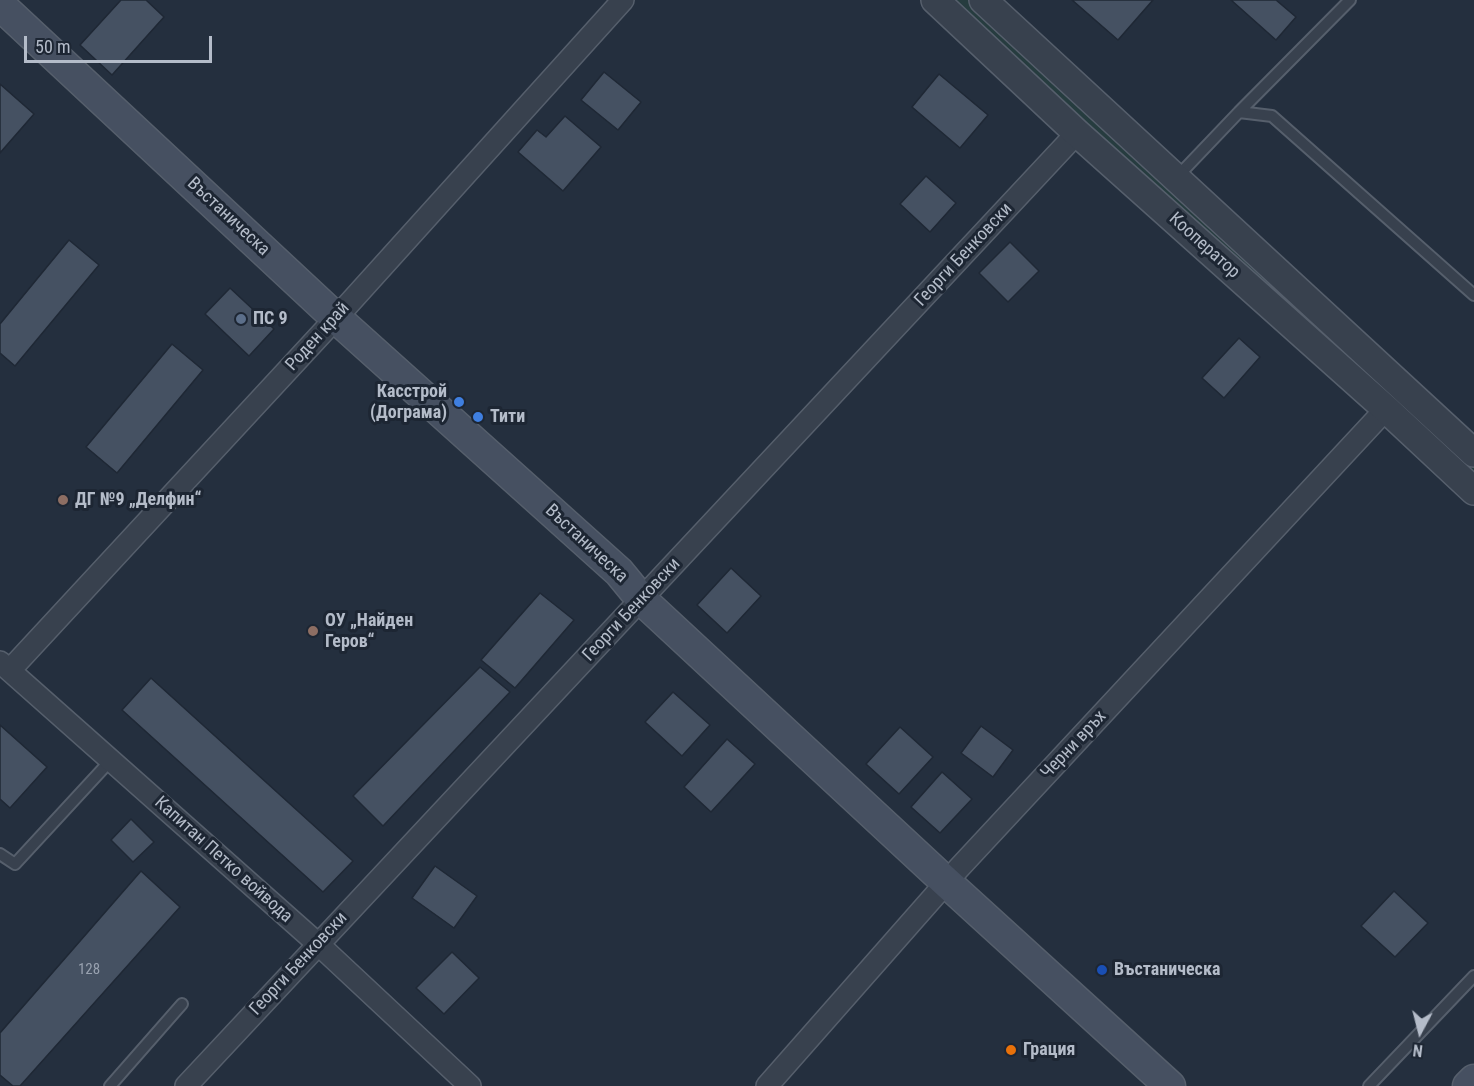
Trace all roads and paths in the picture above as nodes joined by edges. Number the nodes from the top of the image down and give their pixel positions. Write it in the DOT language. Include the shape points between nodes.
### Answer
graph roads {
  1 [pos="623,0"];
  2 [pos="935,0"];
  3 [pos="983,0"];
  4 [pos="1350,0"];
  5 [pos="7,10"];
  6 [pos="1239,112"];
  7 [pos="1077,133"];
  8 [pos="1176,178"];
  9 [pos="1474,294"];
  10 [pos="336,318"];
  11 [pos="1386,409"];
  12 [pos="1474,453"];
  13 [pos="1474,490"];
  14 [pos="642,600"];
  15 [pos="5,666"];
  16 [pos="111,760"];
  17 [pos="0,854"];
  18 [pos="946,882"];
  19 [pos="318,944"];
  20 [pos="1474,976"];
  21 [pos="182,1004"];
  22 [pos="1474,1080"];
  23 [pos="110,1086"];
  24 [pos="186,1086"];
  25 [pos="470,1086"];
  26 [pos="767,1086"];
  27 [pos="1170,1086"];
  28 [pos="1369,1086"];
  29 [pos="1468,1086"];
  1 -- 10 [label="street, Роден край"];
  2 -- 7 [label="street, Кооператор"];
  3 -- 8 [label="street, Кооператор"];
  4 -- 6 [label="lane"];
  5 -- 10 [label="main road, Въстаническа"];
  6 -- 8 [label="lane"];
  6 -- 9 [label="lane" via="1272,116"];
  7 -- 11 [label="street, Кооператор"];
  7 -- 14 [label="street, Георги Бенковски"];
  8 -- 12 [label="street, Кооператор"];
  10 -- 14 [label="main road, Въстаническа" via="619,572"];
  10 -- 15 [label="street, Роден край"];
  11 -- 13 [label="street, Кооператор"];
  11 -- 18 [label="street, Черни връх"];
  14 -- 18 [label="main road, Въстаническа"];
  14 -- 19 [label="street, Георги Бенковски"];
  15 -- 16 [label="street, Капитан Петко войвода"];
  16 -- 17 [label="lane" via="15,864"];
  16 -- 19 [label="street, Капитан Петко войвода"];
  18 -- 26 [label="street, Черни връх"];
  18 -- 27 [label="main road, Въстаническа"];
  19 -- 24 [label="street, Георги Бенковски"];
  19 -- 25 [label="street, Капитан Петко войвода"];
  20 -- 28 [label="lane"];
  21 -- 23 [label="lane"];
  22 -- 29 [label="main road"];
}
